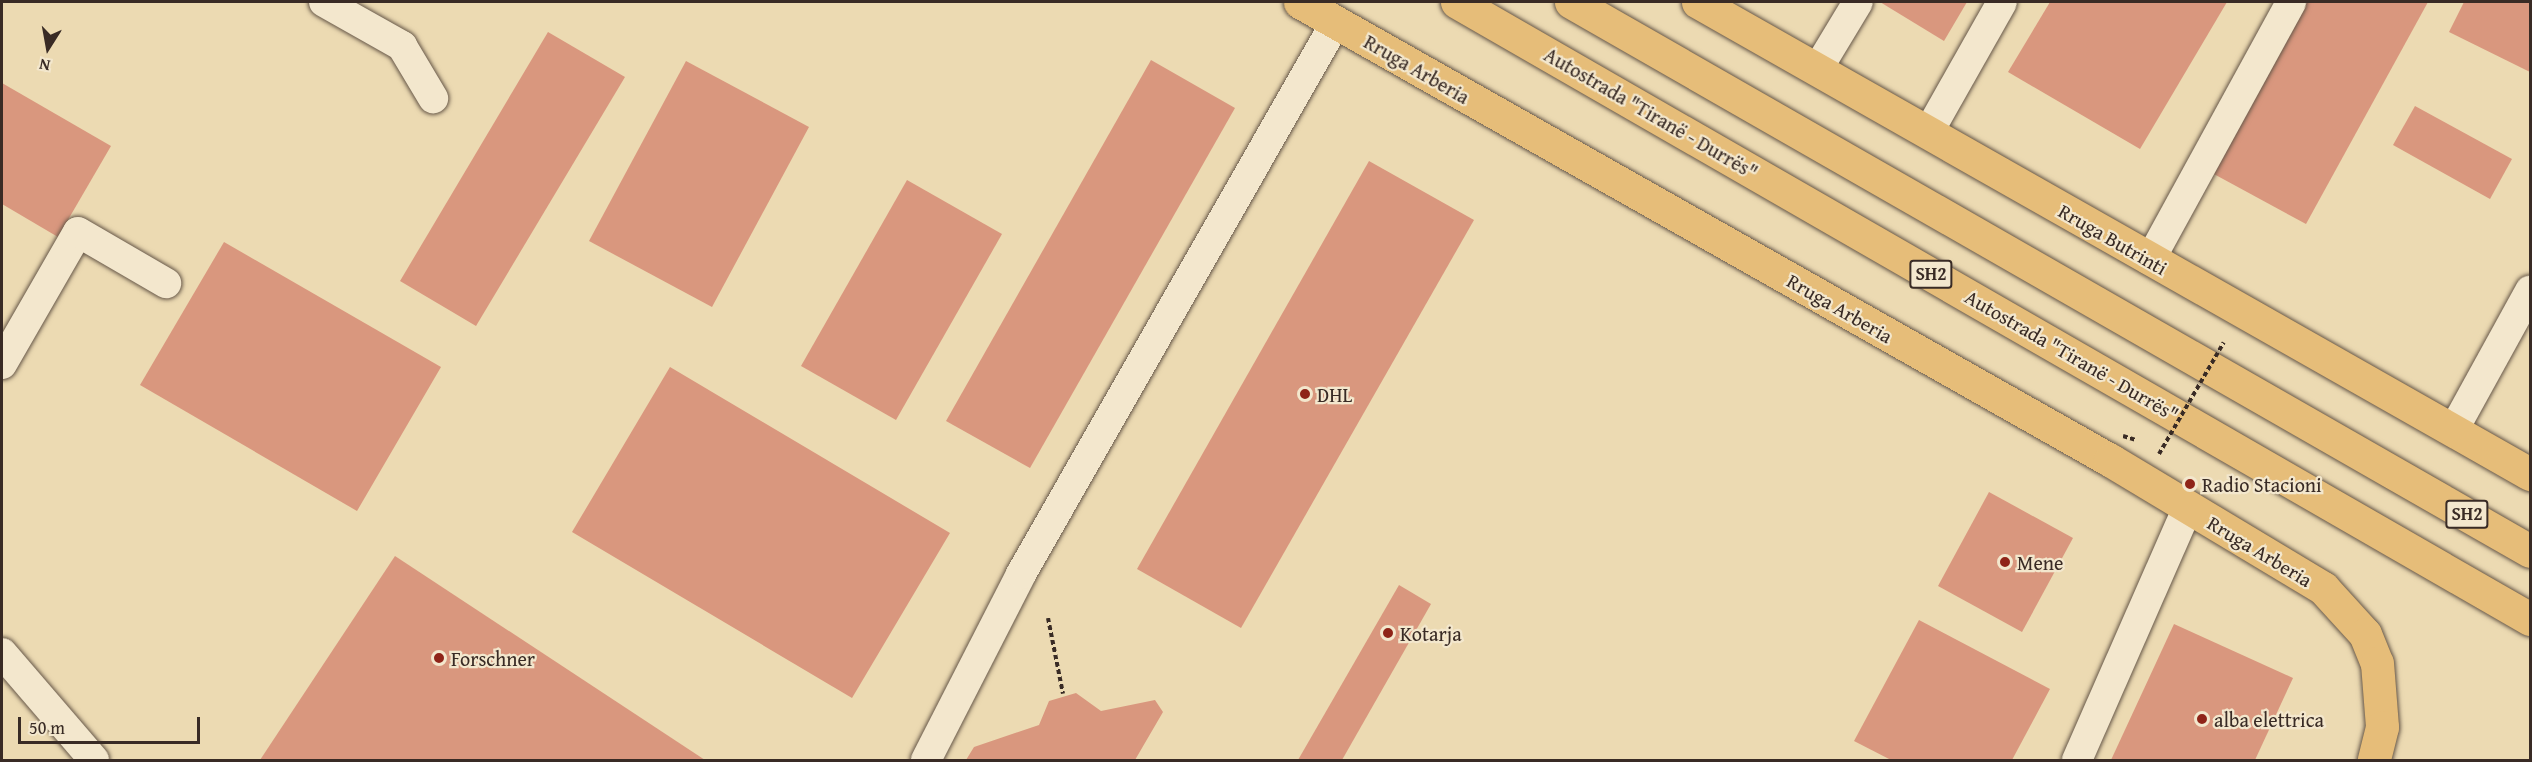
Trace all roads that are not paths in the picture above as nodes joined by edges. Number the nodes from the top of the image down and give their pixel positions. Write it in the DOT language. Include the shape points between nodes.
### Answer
graph roads {
  1 [pos="324,2"];
  2 [pos="1300,2"];
  3 [pos="1457,2"];
  4 [pos="1571,2"];
  5 [pos="1698,2"];
  6 [pos="1858,2"];
  7 [pos="2002,2"];
  8 [pos="2291,2"];
  9 [pos="1336,22"];
  10 [pos="1817,70"];
  11 [pos="433,98"];
  12 [pos="1928,133"];
  13 [pos="2150,260"];
  14 [pos="166,283"];
  15 [pos="2530,291"];
  16 [pos="2,364"];
  17 [pos="2454,429"];
  18 [pos="2530,474"];
  19 [pos="2188,507"];
  20 [pos="2530,551"];
  21 [pos="2530,620"];
  22 [pos="2,653"];
  23 [pos="94,760"];
  24 [pos="926,760"];
  25 [pos="2077,760"];
  26 [pos="2373,760"];
  1 -- 11 [label="street" via="402,46"];
  2 -- 9 [label="main road, Rruga Arberia"];
  3 -- 21 [label="main road, Autostrada \"Tiranë - Durrës\" / SH2"];
  4 -- 20 [label="main road, SH2"];
  5 -- 10 [label="main road, Rruga Butrinti"];
  6 -- 10 [label="street"];
  7 -- 12 [label="street"];
  8 -- 13 [label="street"];
  9 -- 19 [label="main road, Rruga Arberia"];
  9 -- 24 [label="street" via="1021,574"];
  10 -- 12 [label="main road, Rruga Butrinti"];
  12 -- 13 [label="main road, Rruga Butrinti"];
  13 -- 17 [label="main road, Rruga Butrinti" via="2283,323"];
  14 -- 16 [label="street" via="78,232"];
  15 -- 17 [label="street"];
  17 -- 18 [label="main road, Rruga Butrinti"];
  19 -- 25 [label="street"];
  19 -- 26 [label="main road, Rruga Arberia" via="2323,588 2365,634 2383,698"];
  22 -- 23 [label="street"];
}
